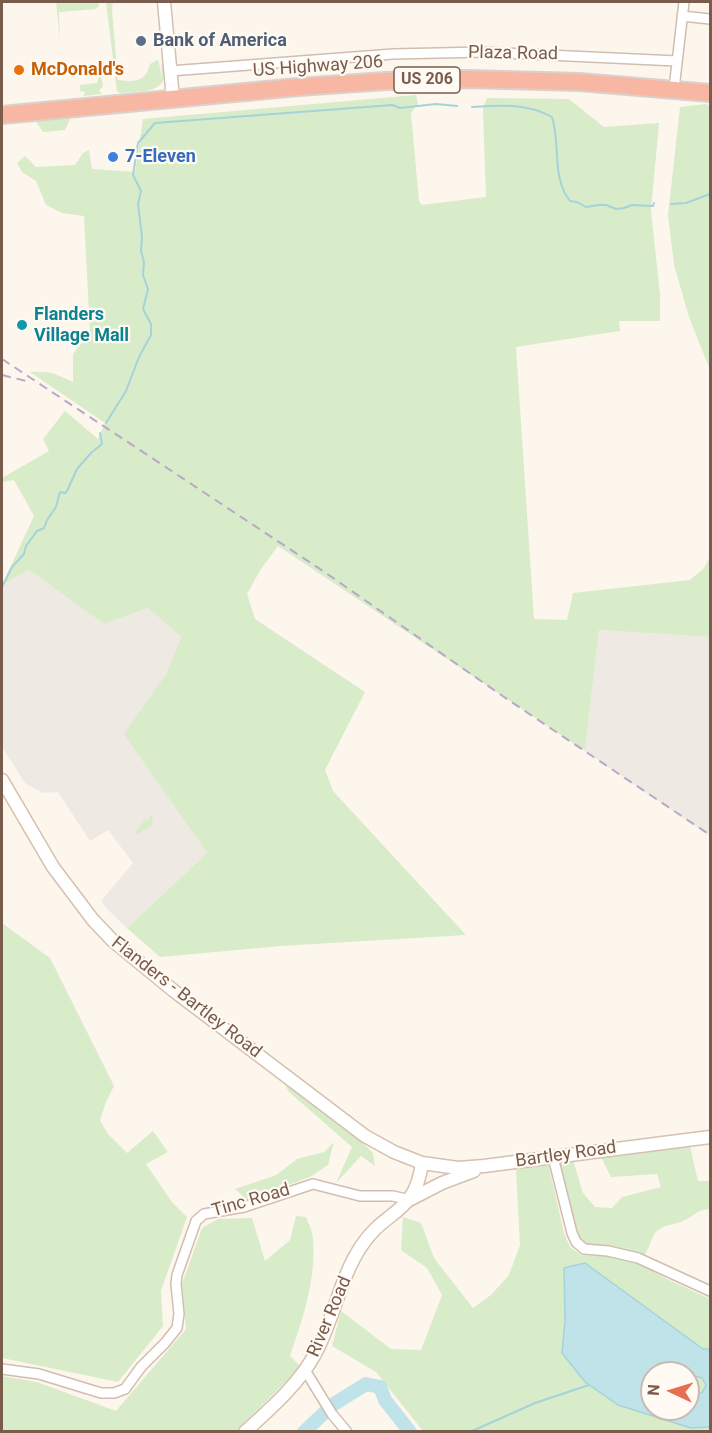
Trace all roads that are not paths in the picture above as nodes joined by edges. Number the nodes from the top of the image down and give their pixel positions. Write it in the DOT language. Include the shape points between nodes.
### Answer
graph roads {
  1 [pos="164,2"];
  2 [pos="684,2"];
  3 [pos="682,16"];
  4 [pos="711,19"];
  5 [pos="677,61"];
  6 [pos="170,71"];
  7 [pos="674,90"];
  8 [pos="711,93"];
  9 [pos="173,99"];
  10 [pos="2,115"];
  11 [pos="2,780"];
  12 [pos="711,1137"];
  13 [pos="553,1157"];
  14 [pos="422,1163"];
  15 [pos="484,1166"];
  16 [pos="410,1200"];
  17 [pos="711,1291"];
  18 [pos="2,1369"];
  19 [pos="305,1370"];
  20 [pos="245,1431"];
  21 [pos="347,1431"];
  1 -- 6 [label="main road"];
  2 -- 3 [label="street"];
  3 -- 4 [label="street"];
  3 -- 5 [label="street"];
  5 -- 6 [label="street, Plaza Road" via="560,54 404,53"];
  5 -- 7 [label="street"];
  6 -- 9 [label="main road"];
  7 -- 8 [label="highway, US Highway 206 / US 206"];
  7 -- 9 [label="highway, US Highway 206 / US 206" via="580,82 467,79 345,83"];
  9 -- 10 [label="highway, US Highway 206 / US 206"];
  11 -- 14 [label="main road, Flanders - Bartley Road" via="68,888 119,947 364,1136"];
  12 -- 13 [label="main road, Bartley Road"];
  13 -- 15 [label="main road, Bartley Road"];
  13 -- 17 [label="street" via="576,1242 584,1249 638,1258"];
  14 -- 15 [label="main road, Bartley Road" via="458,1168"];
  14 -- 16 [label="main road"];
  15 -- 16 [label="main road, River Road"];
  16 -- 18 [label="street, Tinc Road" via="360,1196 313,1184 251,1205 200,1216 178,1269 177,1328 120,1392 101,1393 39,1374"];
  16 -- 19 [label="main road, River Road" via="375,1229 359,1250 320,1344"];
  19 -- 20 [label="main road, River Road"];
  19 -- 21 [label="street"];
}
